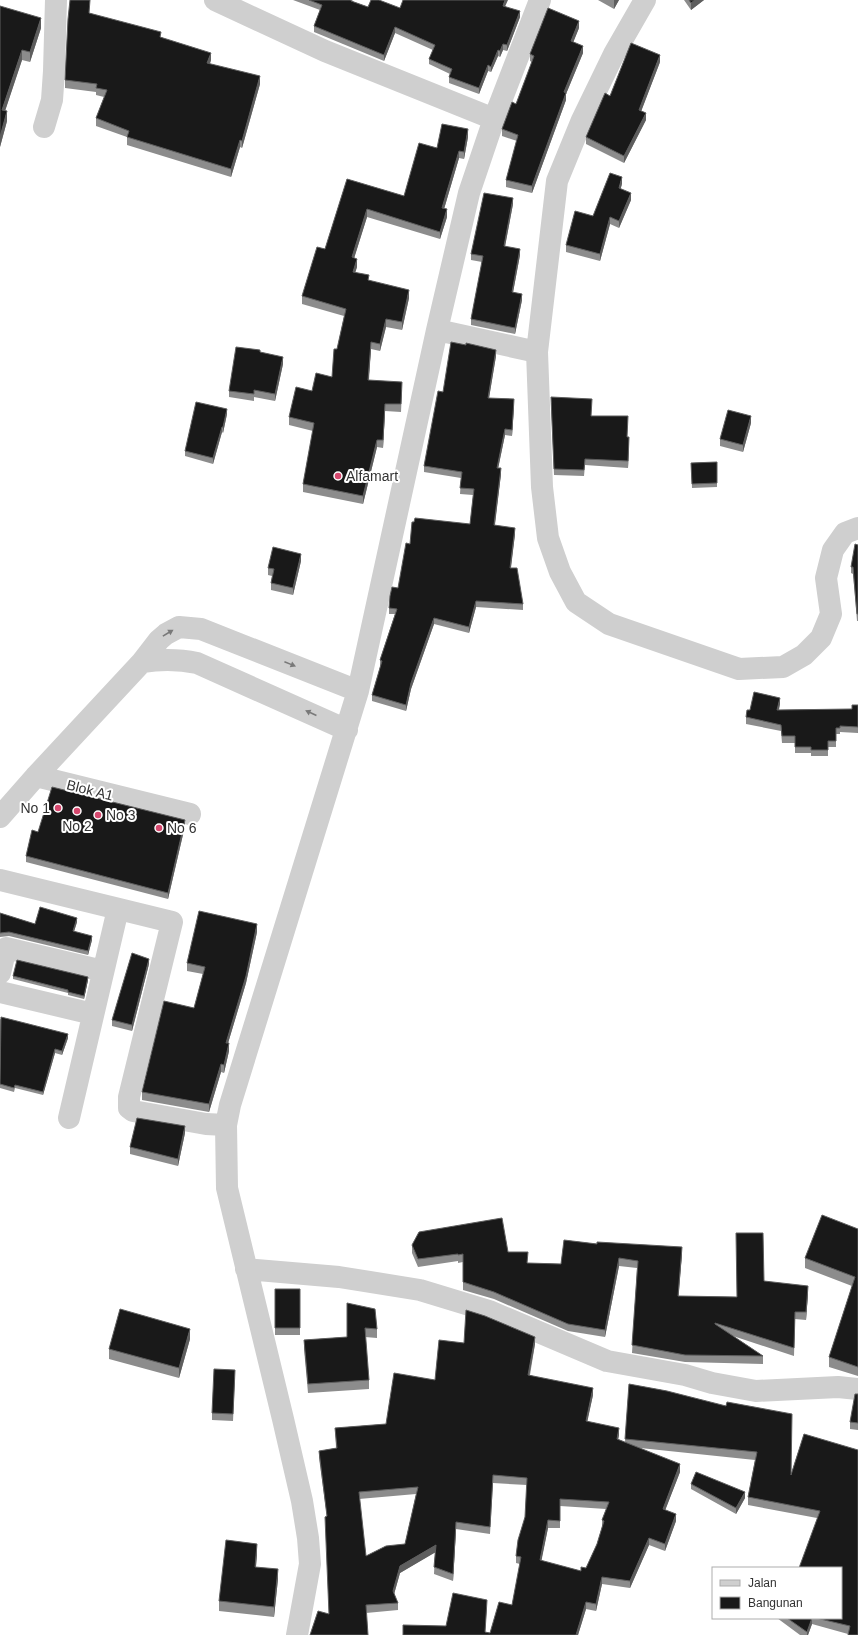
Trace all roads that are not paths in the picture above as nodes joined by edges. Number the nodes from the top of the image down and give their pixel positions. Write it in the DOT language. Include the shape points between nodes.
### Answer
graph roads {
  1 [pos="56,0"];
  2 [pos="215,0"];
  3 [pos="540,0"];
  4 [pos="645,0"];
  5 [pos="494,119"];
  6 [pos="44,127"];
  7 [pos="436,330"];
  8 [pos="537,352"];
  9 [pos="858,528"];
  10 [pos="142,662"];
  11 [pos="358,691"];
  12 [pos="347,730"];
  13 [pos="36,776"];
  14 [pos="190,814"];
  15 [pos="0,817"];
  16 [pos="0,880"];
  17 [pos="118,909"];
  18 [pos="103,971"];
  19 [pos="0,973"];
  20 [pos="0,992"];
  21 [pos="93,1014"];
  22 [pos="69,1118"];
  23 [pos="226,1125"];
  24 [pos="246,1269"];
  25 [pos="858,1388"];
  26 [pos="297,1635"];
  1 -- 6 [label="street" via="52,100"];
  2 -- 5 [label="street" via="325,51"];
  3 -- 5 [label="street"];
  4 -- 8 [label="street" via="610,61 557,181"];
  5 -- 7 [label="street" via="469,193"];
  7 -- 8 [label="street"];
  7 -- 11 [label="street"];
  8 -- 9 [label="street" via="542,487 548,538 560,572 576,602 609,624 739,670 784,667 804,655 821,638 831,614 826,578 833,550 845,533"];
  10 -- 11 [label="street, one-way" via="166,634 180,627 190,627 226,638"];
  12 -- 10 [label="street, one-way" via="197,663 179,659"];
  10 -- 13 [label="street"];
  11 -- 12 [label="street"];
  12 -- 23 [label="street" via="230,1105"];
  13 -- 14 [label="street, Blok A1"];
  13 -- 15 [label="street"];
  16 -- 17 [label="street"];
  17 -- 18 [label="street"];
  17 -- 23 [label="street" via="172,922 129,1097 129,1108 133,1111 206,1124"];
  18 -- 19 [label="street" via="6,948"];
  18 -- 21 [label="street"];
  20 -- 21 [label="street"];
  21 -- 22 [label="street"];
  23 -- 24 [label="street" via="227,1188"];
  24 -- 25 [label="street" via="339,1277 420,1290 489,1311 607,1361 756,1391"];
  24 -- 26 [label="street" via="302,1501 308,1538 310,1564"];
}
